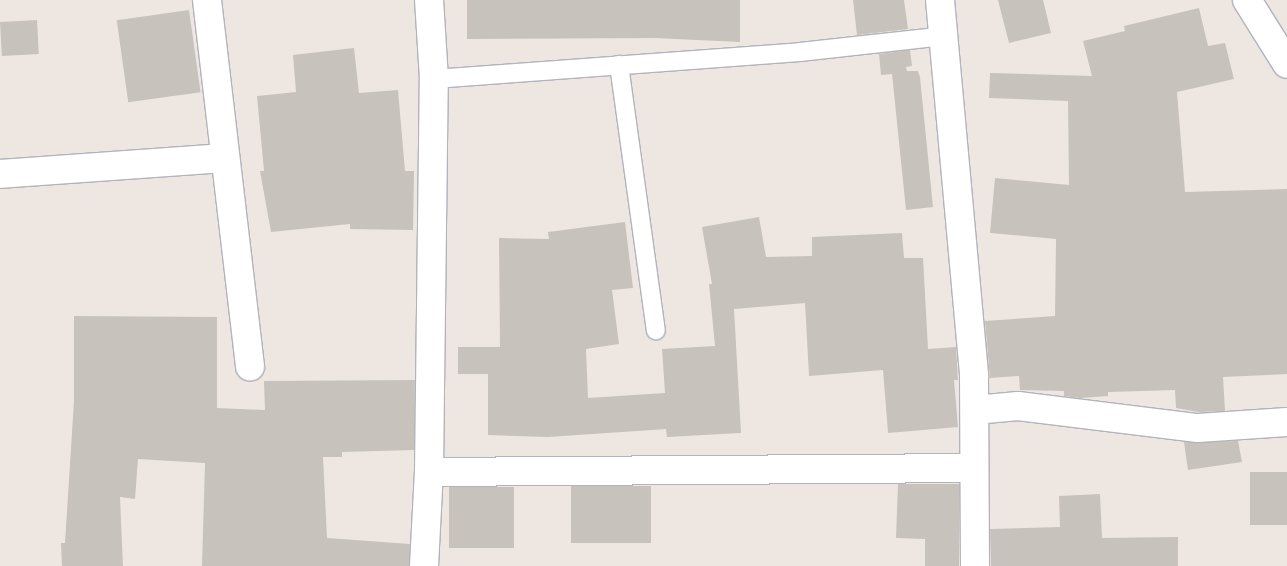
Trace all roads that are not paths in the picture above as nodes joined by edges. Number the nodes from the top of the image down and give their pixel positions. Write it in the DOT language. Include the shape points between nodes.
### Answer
graph roads {
  1 [pos="207,0"];
  2 [pos="428,0"];
  3 [pos="940,0"];
  4 [pos="1246,0"];
  5 [pos="944,36"];
  6 [pos="1287,64"];
  7 [pos="619,65"];
  8 [pos="434,79"];
  9 [pos="224,158"];
  10 [pos="0,174"];
  11 [pos="656,330"];
  12 [pos="250,366"];
  13 [pos="975,410"];
  14 [pos="1287,422"];
  15 [pos="974,468"];
  16 [pos="430,472"];
  17 [pos="424,566"];
  18 [pos="975,566"];
  1 -- 9 [label="street"];
  2 -- 8 [label="street"];
  3 -- 5 [label="street"];
  4 -- 6 [label="street"];
  5 -- 7 [label="lane" via="800,52"];
  5 -- 13 [label="street"];
  7 -- 8 [label="lane"];
  7 -- 11 [label="lane"];
  8 -- 16 [label="street"];
  9 -- 10 [label="street"];
  9 -- 12 [label="street"];
  13 -- 14 [label="street" via="1018,406 1198,428"];
  13 -- 15 [label="street"];
  15 -- 16 [label="street"];
  15 -- 18 [label="street"];
  16 -- 17 [label="street"];
}
